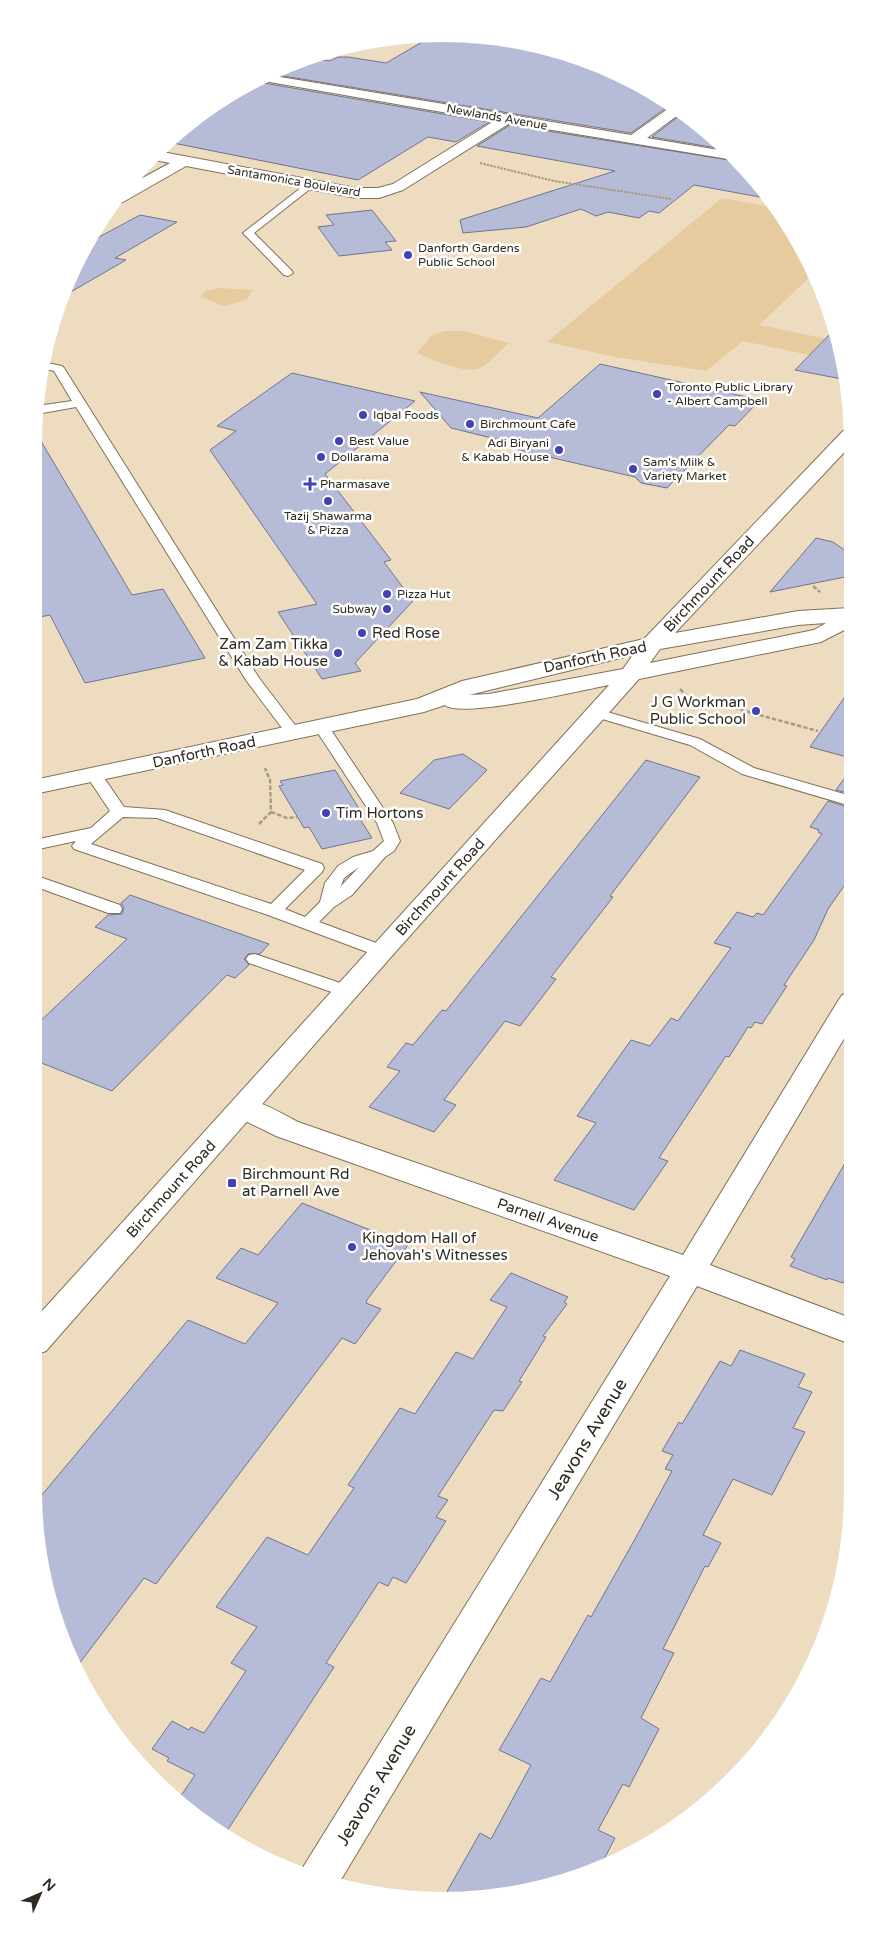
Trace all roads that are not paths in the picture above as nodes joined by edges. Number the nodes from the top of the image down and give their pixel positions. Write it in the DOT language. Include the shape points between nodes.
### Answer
graph roads {
  1 [pos="275,80"];
  2 [pos="671,113"];
  3 [pos="507,119"];
  4 [pos="634,140"];
  5 [pos="721,154"];
  6 [pos="162,158"];
  7 [pos="184,161"];
  8 [pos="310,185"];
  9 [pos="133,189"];
  10 [pos="288,273"];
  11 [pos="50,366"];
  12 [pos="80,404"];
  13 [pos="44,409"];
  14 [pos="844,441"];
  15 [pos="844,617"];
  16 [pos="844,621"];
  17 [pos="652,644"];
  18 [pos="631,674"];
  19 [pos="434,703"];
  20 [pos="597,713"];
  21 [pos="322,727"];
  22 [pos="293,733"];
  23 [pos="94,775"];
  24 [pos="42,785"];
  25 [pos="844,799"];
  26 [pos="119,812"];
  27 [pos="96,832"];
  28 [pos="42,843"];
  29 [pos="42,883"];
  30 [pos="114,909"];
  31 [pos="274,911"];
  32 [pos="309,923"];
  33 [pos="381,951"];
  34 [pos="255,959"];
  35 [pos="346,991"];
  36 [pos="844,1014"];
  37 [pos="243,1108"];
  38 [pos="689,1270"];
  39 [pos="844,1329"];
  40 [pos="42,1333"];
  41 [pos="322,1872"];
  1 -- 3 [label="street, Newlands Avenue"];
  2 -- 4 [label="street"];
  3 -- 4 [label="street, Newlands Avenue"];
  3 -- 8 [label="street, Santamonica Boulevard" via="398,187 379,193 356,194"];
  4 -- 5 [label="street, Newlands Avenue"];
  6 -- 7 [label="street, Santamonica Boulevard"];
  7 -- 8 [label="street, Santamonica Boulevard"];
  7 -- 9 [label="street"];
  8 -- 10 [label="lane" via="248,233"];
  11 -- 12 [label="lane" via="58,368"];
  12 -- 13 [label="lane"];
  12 -- 22 [label="lane" via="253,680"];
  14 -- 17 [label="street, Birchmount Road"];
  15 -- 17 [label="street, Danforth Road" via="798,618"];
  16 -- 18 [label="street, Danforth Road" via="821,635"];
  17 -- 18 [label="street, Birchmount Road"];
  17 -- 19 [label="street, Danforth Road" via="470,686"];
  18 -- 19 [label="street, Danforth Road" via="489,700"];
  18 -- 20 [label="street, Birchmount Road"];
  19 -- 21 [label="street, Danforth Road"];
  20 -- 25 [label="lane" via="695,742 748,771"];
  20 -- 33 [label="street, Birchmount Road"];
  21 -- 22 [label="street, Danforth Road"];
  21 -- 32 [label="lane" via="385,823 392,840 388,848 379,854 347,865 330,886 328,903"];
  22 -- 23 [label="street, Danforth Road"];
  23 -- 24 [label="street, Danforth Road"];
  23 -- 26 [label="lane"];
  26 -- 27 [label="lane"];
  26 -- 31 [label="lane" via="159,813 316,868"];
  27 -- 28 [label="lane"];
  27 -- 31 [label="lane" via="80,846"];
  29 -- 30 [label="lane"];
  31 -- 32 [label="lane"];
  32 -- 33 [label="lane"];
  33 -- 35 [label="street, Birchmount Road"];
  34 -- 35 [label="lane"];
  35 -- 37 [label="street, Birchmount Road"];
  36 -- 38 [label="street, Jeavons Avenue"];
  37 -- 38 [label="street, Parnell Avenue" via="288,1129"];
  37 -- 40 [label="street, Birchmount Road"];
  38 -- 39 [label="street, Parnell Avenue"];
  38 -- 41 [label="street, Jeavons Avenue"];
}
